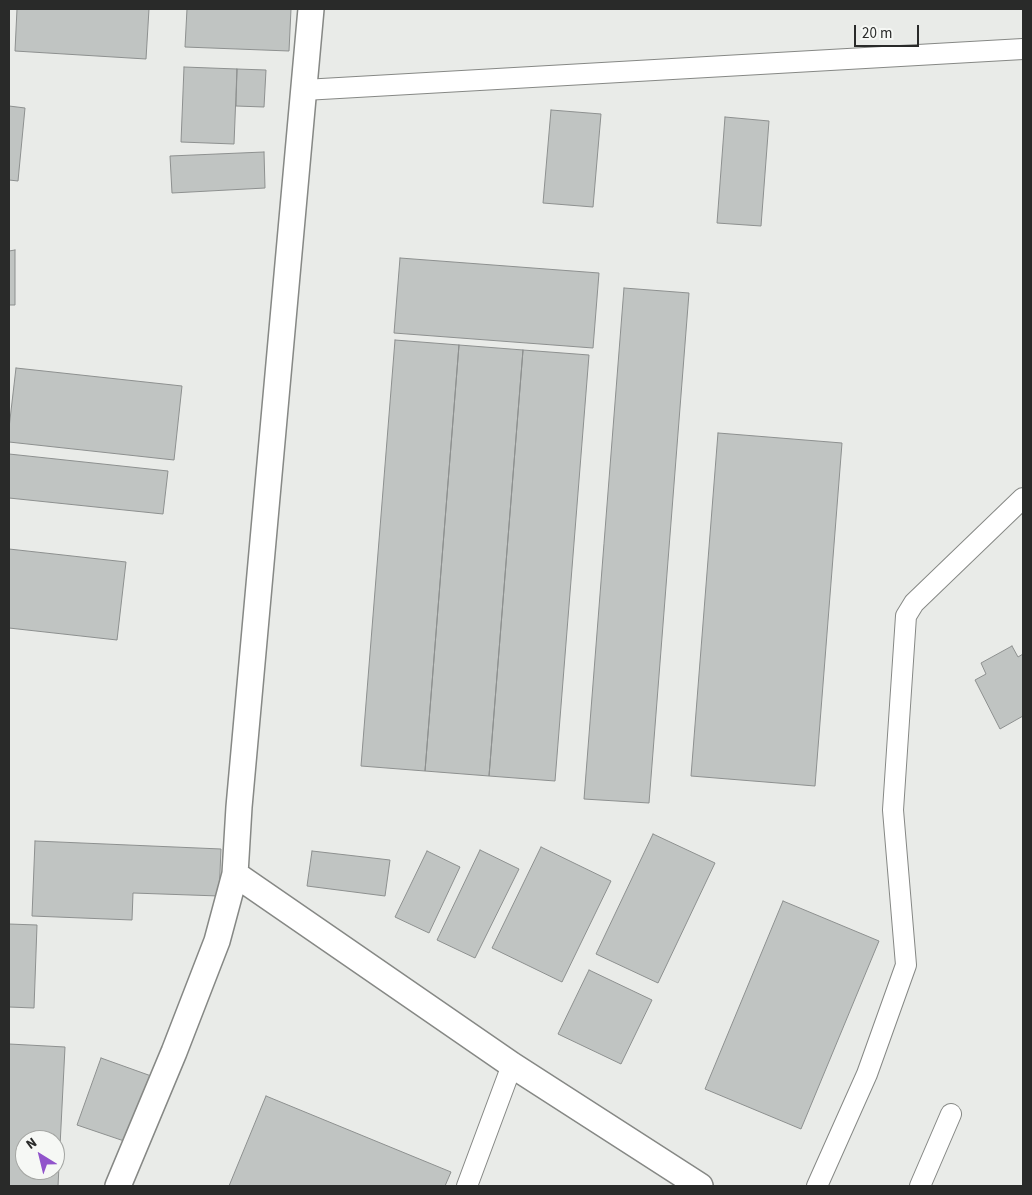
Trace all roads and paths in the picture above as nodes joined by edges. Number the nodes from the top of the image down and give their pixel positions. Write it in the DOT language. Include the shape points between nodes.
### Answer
graph roads {
  1 [pos="311,9"];
  2 [pos="1023,49"];
  3 [pos="304,90"];
  4 [pos="1023,498"];
  5 [pos="235,874"];
  6 [pos="512,1066"];
  7 [pos="950,1114"];
  8 [pos="118,1186"];
  9 [pos="467,1186"];
  10 [pos="700,1186"];
  11 [pos="817,1186"];
  12 [pos="920,1186"];
  1 -- 3 [label="street"];
  2 -- 3 [label="street"];
  3 -- 5 [label="street"];
  4 -- 11 [label="street" via="914,603 906,616 893,810 906,965 867,1074"];
  5 -- 6 [label="street"];
  5 -- 8 [label="street" via="217,941"];
  6 -- 9 [label="street"];
  6 -- 10 [label="street"];
  7 -- 12 [label="street"];
}
